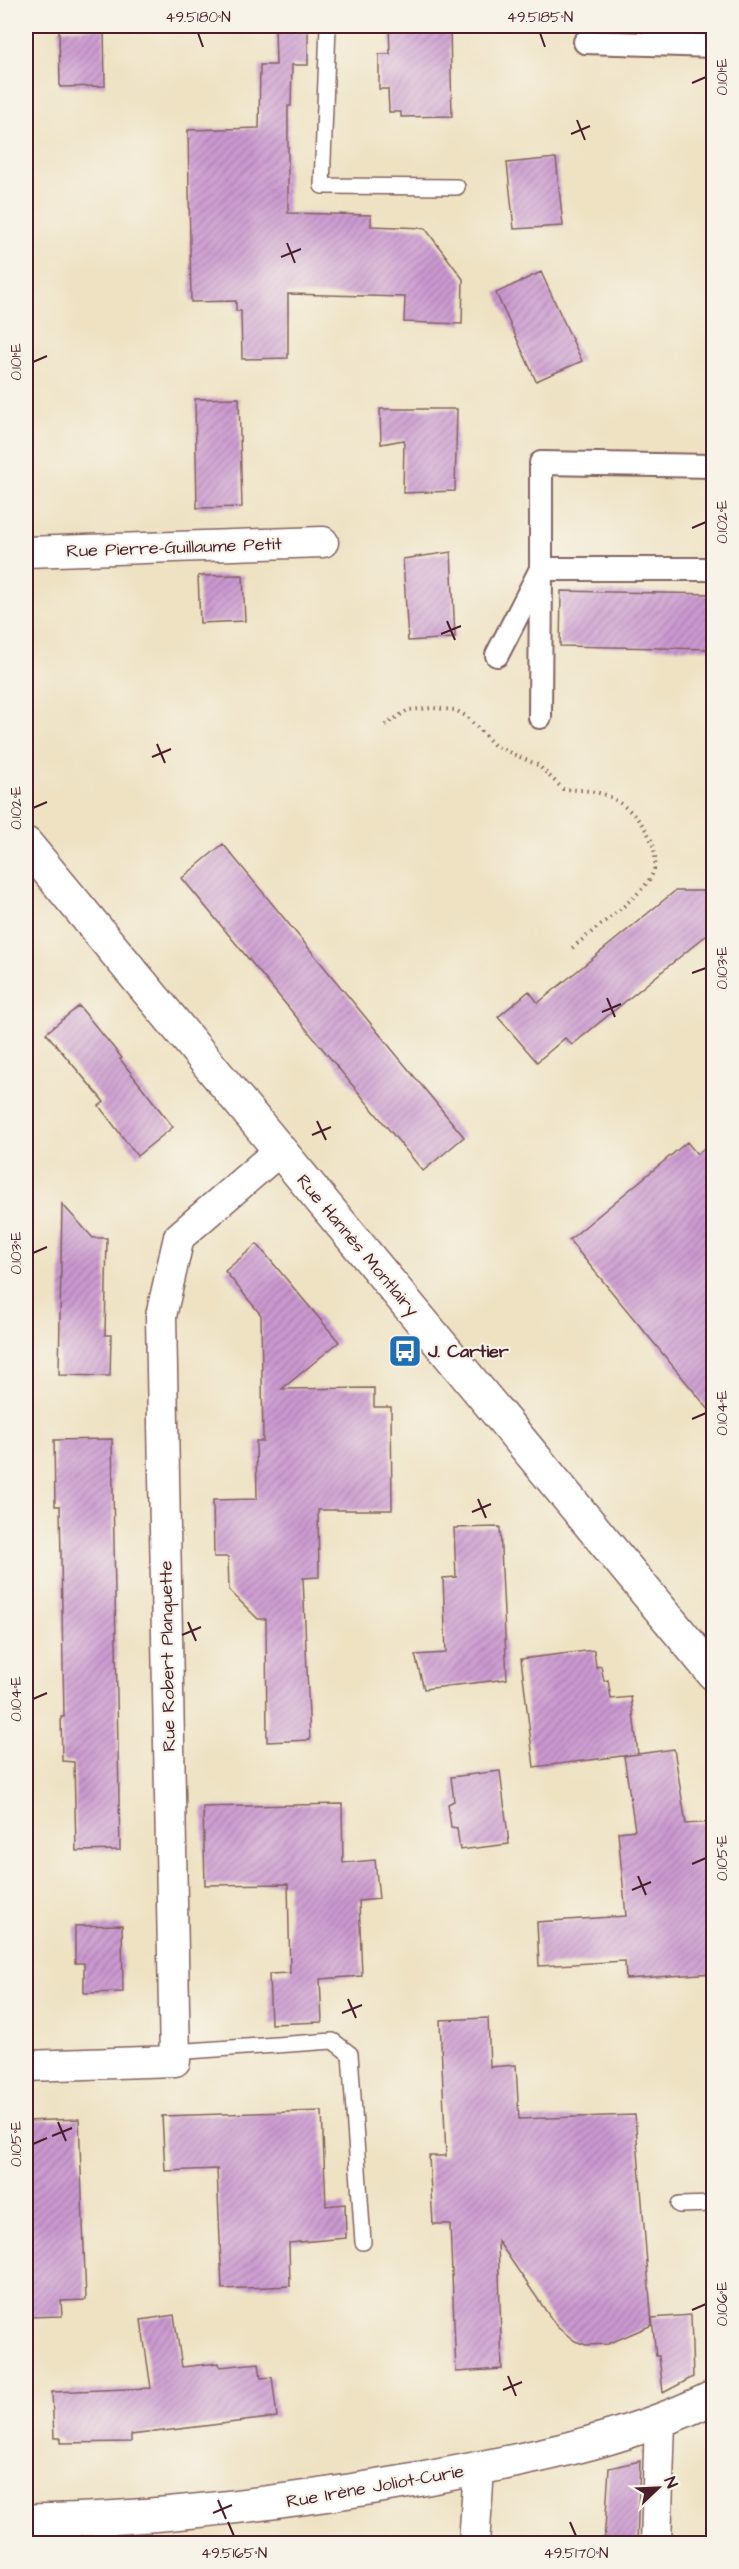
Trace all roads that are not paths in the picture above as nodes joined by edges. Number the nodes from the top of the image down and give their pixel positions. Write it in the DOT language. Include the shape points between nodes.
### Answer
graph roads {
  1 [pos="328,26"];
  2 [pos="585,42"];
  3 [pos="714,46"];
  4 [pos="456,187"];
  5 [pos="714,466"];
  6 [pos="323,542"];
  7 [pos="26,552"];
  8 [pos="541,569"];
  9 [pos="714,569"];
  10 [pos="497,654"];
  11 [pos="540,717"];
  12 [pos="26,844"];
  13 [pos="280,1150"];
  14 [pos="714,1674"];
  15 [pos="174,2052"];
  16 [pos="26,2066"];
  17 [pos="714,2204"];
  18 [pos="679,2205"];
  19 [pos="363,2242"];
  20 [pos="714,2397"];
  21 [pos="660,2421"];
  22 [pos="479,2469"];
  23 [pos="26,2521"];
  24 [pos="474,2544"];
  25 [pos="656,2544"];
  1 -- 4 [label="lane" via="322,186"];
  2 -- 3 [label="street"];
  5 -- 8 [label="street" via="541,463"];
  6 -- 7 [label="street, Rue Pierre-Guillaume Petit"];
  8 -- 9 [label="street"];
  8 -- 10 [label="street"];
  8 -- 11 [label="street"];
  12 -- 13 [label="street, Rue Hannès Montlairy"];
  13 -- 14 [label="street, Rue Hannès Montlairy"];
  13 -- 15 [label="street, Rue Robert Planquette" via="179,1237 161,1316"];
  15 -- 16 [label="street" via="175,2061"];
  15 -- 19 [label="lane" via="333,2041 350,2054"];
  17 -- 18 [label="lane"];
  20 -- 21 [label="street, Rue Irène Joliot-Curie"];
  21 -- 22 [label="street, Rue Irène Joliot-Curie"];
  21 -- 25 [label="street"];
  22 -- 23 [label="street, Rue Irène Joliot-Curie" via="304,2499 170,2514"];
  22 -- 24 [label="street"];
}
